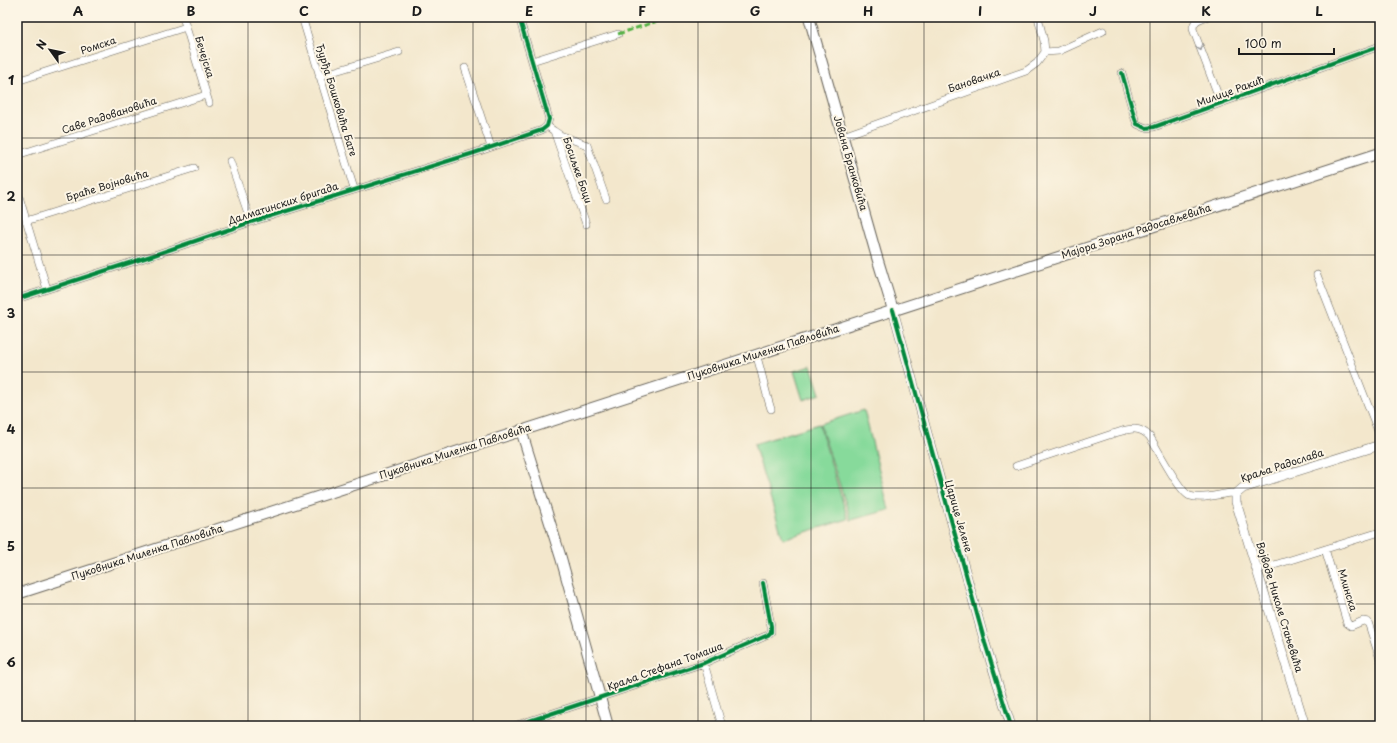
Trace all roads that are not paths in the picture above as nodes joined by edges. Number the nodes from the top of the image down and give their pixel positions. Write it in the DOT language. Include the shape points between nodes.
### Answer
graph roads {
  1 [pos="183,17"];
  2 [pos="302,17"];
  3 [pos="519,17"];
  4 [pos="809,17"];
  5 [pos="1038,17"];
  6 [pos="1206,17"];
  7 [pos="186,27"];
  8 [pos="1103,31"];
  9 [pos="618,34"];
  10 [pos="1380,46"];
  11 [pos="399,52"];
  12 [pos="1045,52"];
  13 [pos="532,61"];
  14 [pos="465,68"];
  15 [pos="1122,73"];
  16 [pos="319,76"];
  17 [pos="17,81"];
  18 [pos="206,95"];
  19 [pos="209,102"];
  20 [pos="1221,103"];
  21 [pos="548,123"];
  22 [pos="554,131"];
  23 [pos="843,136"];
  24 [pos="490,147"];
  25 [pos="1380,152"];
  26 [pos="17,155"];
  27 [pos="230,160"];
  28 [pos="194,168"];
  29 [pos="354,189"];
  30 [pos="17,190"];
  31 [pos="606,199"];
  32 [pos="26,220"];
  33 [pos="251,222"];
  34 [pos="586,224"];
  35 [pos="1317,275"];
  36 [pos="47,289"];
  37 [pos="17,299"];
  38 [pos="893,310"];
  39 [pos="756,354"];
  40 [pos="771,409"];
  41 [pos="521,430"];
  42 [pos="1380,436"];
  43 [pos="1380,445"];
  44 [pos="1016,466"];
  45 [pos="1236,494"];
  46 [pos="1380,532"];
  47 [pos="1325,549"];
  48 [pos="1258,570"];
  49 [pos="763,583"];
  50 [pos="17,594"];
  51 [pos="1380,659"];
  52 [pos="704,663"];
  53 [pos="600,698"];
  54 [pos="514,726"];
  55 [pos="608,726"];
  56 [pos="722,726"];
  57 [pos="1011,726"];
  58 [pos="1306,726"];
  1 -- 7 [label="street, Бечејска"];
  2 -- 16 [label="street, Ђурђа Бошковића Бате"];
  3 -- 13 [label="street"];
  4 -- 23 [label="main road, Јована Бранковића"];
  5 -- 12 [label="street"];
  6 -- 20 [label="street, one-way" via="1196,21 1193,29"];
  7 -- 17 [label="street, Ромска"];
  7 -- 18 [label="street, Бечејска"];
  8 -- 12 [label="street" via="1059,51"];
  9 -- 13 [label="street"];
  10 -- 20 [label="street, Милице Ракић"];
  11 -- 16 [label="street"];
  12 -- 23 [label="street, Бановачка" via="1037,63 1026,71"];
  13 -- 21 [label="street"];
  14 -- 24 [label="street"];
  15 -- 20 [label="street, Милице Ракић" via="1137,124 1146,128"];
  16 -- 29 [label="street, Ђурђа Бошковића Бате"];
  18 -- 19 [label="street, Бечејска"];
  18 -- 26 [label="street, Саве Радовановића"];
  21 -- 22 [label="street, Босиљке Боци"];
  21 -- 24 [label="street, Далматинских бригада" via="542,130"];
  22 -- 31 [label="street" via="588,145"];
  22 -- 34 [label="street, Босиљке Боци"];
  23 -- 38 [label="main road, Јована Бранковића"];
  24 -- 29 [label="street, Далматинских бригада"];
  25 -- 38 [label="main road, Мајора Зорана Радосављевића"];
  27 -- 33 [label="street"];
  28 -- 32 [label="street, Браће Војновића"];
  29 -- 33 [label="street, Далматинских бригада"];
  30 -- 32 [label="street"];
  32 -- 36 [label="street"];
  33 -- 36 [label="street, Далматинских бригада"];
  35 -- 42 [label="street"];
  36 -- 37 [label="street, Далматинских бригада"];
  38 -- 39 [label="main road, Пуковника Миленка Павловића"];
  38 -- 57 [label="street, Царице Јелене"];
  39 -- 40 [label="street"];
  39 -- 41 [label="main road, Пуковника Миленка Павловића"];
  41 -- 50 [label="main road, Пуковника Миленка Павловића"];
  41 -- 53 [label="main road" via="561,558"];
  43 -- 45 [label="street, Краља Радослава" via="1243,488"];
  44 -- 45 [label="street, Краља Радослава" via="1128,429 1137,429 1144,430 1150,437 1186,494 1196,497"];
  45 -- 48 [label="street, Војводе Николе Стањевића" via="1236,502"];
  46 -- 47 [label="street"];
  47 -- 48 [label="street"];
  47 -- 51 [label="street, Млинска" via="1347,623 1350,626 1368,622"];
  48 -- 58 [label="street, Војводе Николе Стањевића"];
  49 -- 52 [label="street, Краља Стефана Томаша" via="771,632"];
  52 -- 53 [label="street, Краља Стефана Томаша"];
  52 -- 56 [label="street"];
  53 -- 54 [label="street, Краља Стефана Томаша"];
  53 -- 55 [label="main road"];
}
